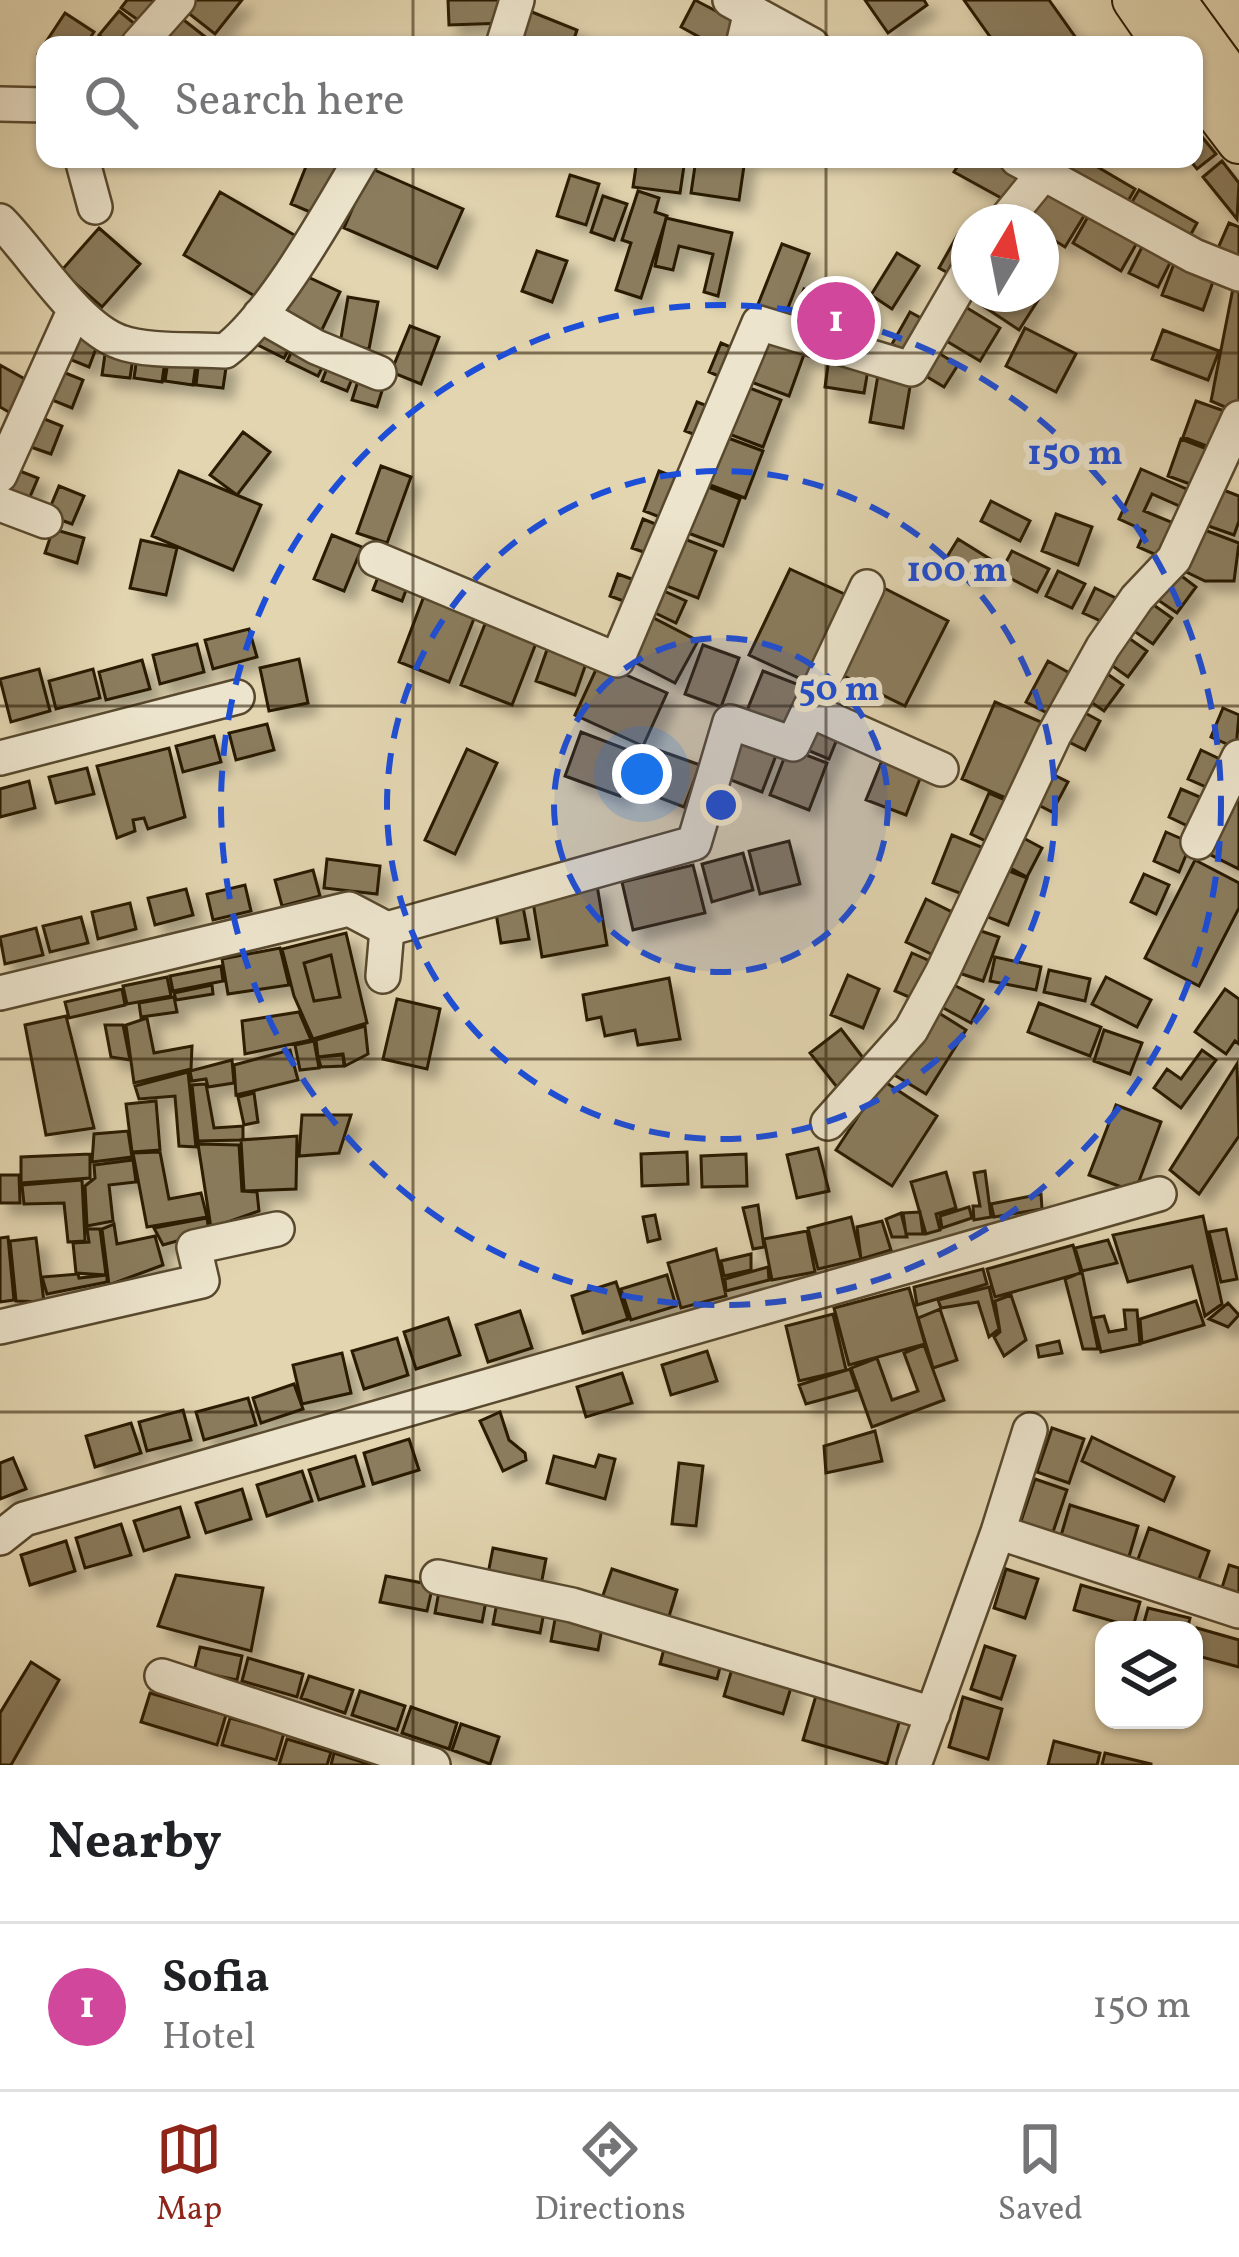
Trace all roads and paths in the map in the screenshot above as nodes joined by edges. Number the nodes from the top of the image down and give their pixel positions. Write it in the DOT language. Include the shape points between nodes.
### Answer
graph roads {
  1 [pos="178,0"];
  2 [pos="517,0"];
  3 [pos="1134,0"];
  4 [pos="741,6"];
  5 [pos="1182,16"];
  6 [pos="146,36"];
  7 [pos="506,36"];
  8 [pos="743,36"];
  9 [pos="796,36"];
  10 [pos="1203,43"];
  11 [pos="1239,88"];
  12 [pos="1203,95"];
  13 [pos="0,104"];
  14 [pos="36,105"];
  15 [pos="1239,142"];
  16 [pos="84,168"];
  17 [pos="356,168"];
  18 [pos="1029,168"];
  19 [pos="1034,168"];
  20 [pos="1012,204"];
  21 [pos="95,207"];
  22 [pos="0,220"];
  23 [pos="1239,274"];
  24 [pos="951,300"];
  25 [pos="75,309"];
  26 [pos="260,315"];
  27 [pos="380,374"];
  28 [pos="1239,418"];
  29 [pos="0,475"];
  30 [pos="0,504"];
  31 [pos="45,521"];
  32 [pos="376,560"];
  33 [pos="867,587"];
  34 [pos="237,697"];
  35 [pos="809,710"];
  36 [pos="1239,757"];
  37 [pos="0,758"];
  38 [pos="941,769"];
  39 [pos="1198,842"];
  40 [pos="387,929"];
  41 [pos="383,976"];
  42 [pos="0,993"];
  43 [pos="828,1123"];
  44 [pos="1159,1194"];
  45 [pos="278,1229"];
  46 [pos="0,1327"];
  47 [pos="1030,1430"];
  48 [pos="998,1532"];
  49 [pos="0,1538"];
  50 [pos="437,1577"];
  51 [pos="1239,1611"];
  52 [pos="162,1676"];
  53 [pos="933,1714"];
  54 [pos="433,1765"];
  55 [pos="914,1765"];
  1 -- 6 [label="street"];
  2 -- 7 [label="street"];
  3 -- 5 [label="main road"];
  4 -- 8 [label="street"];
  4 -- 9 [label="street"];
  10 -- 11 [label="main road"];
  12 -- 15 [label="main road"];
  13 -- 14 [label="street"];
  16 -- 21 [label="street"];
  17 -- 26 [label="street"];
  18 -- 20 [label="street"];
  19 -- 23 [label="street"];
  22 -- 25 [label="street"];
  24 -- 32 [label="street" via="911,370 759,323 616,660"];
  25 -- 26 [label="street" via="121,343 224,351"];
  25 -- 29 [label="street"];
  26 -- 27 [label="street"];
  28 -- 43 [label="street" via="1174,560 1103,647 1054,735 910,1030"];
  30 -- 31 [label="street"];
  33 -- 35 [label="street"];
  34 -- 37 [label="street"];
  35 -- 38 [label="street"];
  35 -- 40 [label="street" via="793,744 730,722 694,843"];
  36 -- 39 [label="street"];
  40 -- 41 [label="street"];
  40 -- 42 [label="street" via="349,908"];
  44 -- 49 [label="street" via="24,1519"];
  45 -- 46 [label="street" via="194,1247 202,1281"];
  47 -- 48 [label="street"];
  48 -- 51 [label="street"];
  48 -- 53 [label="street"];
  50 -- 53 [label="street" via="572,1605"];
  52 -- 54 [label="street"];
  53 -- 55 [label="street"];
}
